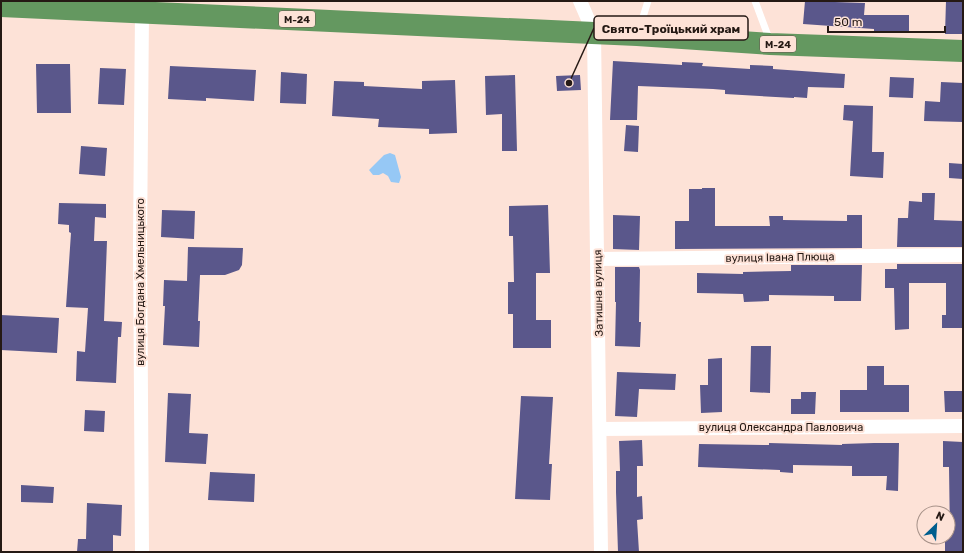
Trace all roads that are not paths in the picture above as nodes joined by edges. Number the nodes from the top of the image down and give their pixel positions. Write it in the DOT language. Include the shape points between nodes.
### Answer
graph roads {
  1 [pos="580,1"];
  2 [pos="648,1"];
  3 [pos="755,1"];
  4 [pos="15,5"];
  5 [pos="142,12"];
  6 [pos="594,33"];
  7 [pos="637,35"];
  8 [pos="770,44"];
  9 [pos="963,51"];
  10 [pos="963,254"];
  11 [pos="597,259"];
  12 [pos="963,426"];
  13 [pos="600,429"];
  14 [pos="142,552"];
  15 [pos="601,552"];
  1 -- 6 [label="street"];
  2 -- 7 [label="lane"];
  3 -- 8 [label="lane"];
  4 -- 5 [label="highway, М-24"];
  5 -- 6 [label="highway, М-24"];
  5 -- 14 [label="street, вулиця Богдана Хмельницького"];
  6 -- 7 [label="highway, М-24"];
  6 -- 11 [label="street, Затишна вулиця"];
  7 -- 8 [label="highway, М-24"];
  8 -- 9 [label="highway, М-24"];
  10 -- 11 [label="street, вулиця Івана Плюща"];
  11 -- 13 [label="street, Затишна вулиця"];
  12 -- 13 [label="street, вулиця Олександра Павловича"];
  13 -- 15 [label="street, Затишна вулиця"];
}
